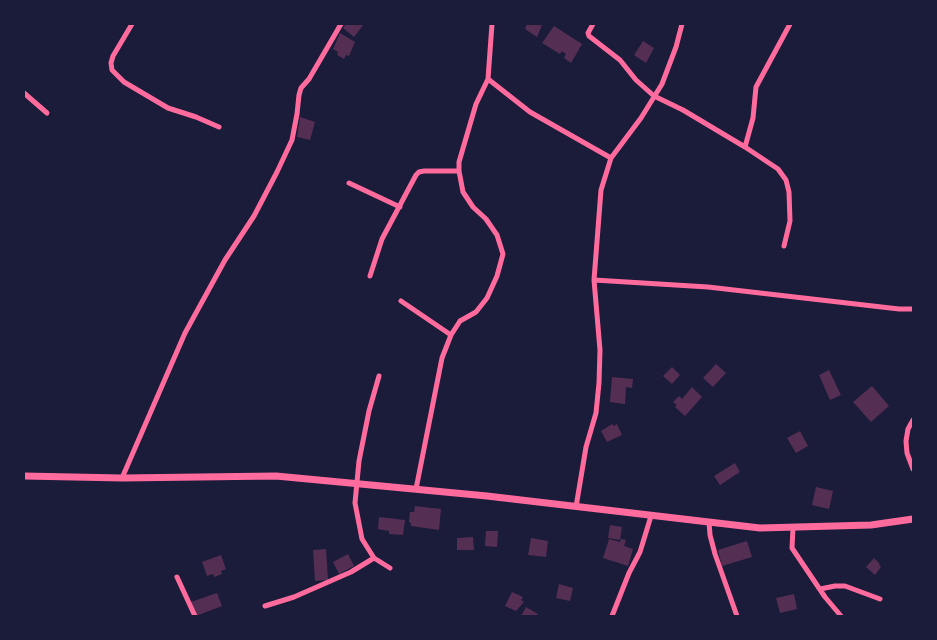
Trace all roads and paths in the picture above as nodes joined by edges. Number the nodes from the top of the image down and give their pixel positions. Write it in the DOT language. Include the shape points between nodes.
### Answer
graph roads {
  1 [pos="132,24"];
  2 [pos="340,24"];
  3 [pos="492,24"];
  4 [pos="593,24"];
  5 [pos="682,24"];
  6 [pos="790,24"];
  7 [pos="488,79"];
  8 [pos="24,93"];
  9 [pos="654,96"];
  10 [pos="47,113"];
  11 [pos="219,127"];
  12 [pos="745,147"];
  13 [pos="611,158"];
  14 [pos="459,171"];
  15 [pos="349,183"];
  16 [pos="400,206"];
  17 [pos="784,246"];
  18 [pos="370,276"];
  19 [pos="594,280"];
  20 [pos="400,301"];
  21 [pos="913,309"];
  22 [pos="451,335"];
  23 [pos="379,376"];
  24 [pos="913,420"];
  25 [pos="913,469"];
  26 [pos="24,476"];
  27 [pos="122,478"];
  28 [pos="358,484"];
  29 [pos="416,489"];
  30 [pos="576,507"];
  31 [pos="651,516"];
  32 [pos="913,519"];
  33 [pos="709,522"];
  34 [pos="793,528"];
  35 [pos="374,558"];
  36 [pos="390,568"];
  37 [pos="177,577"];
  38 [pos="820,589"];
  39 [pos="880,599"];
  40 [pos="265,606"];
  41 [pos="196,616"];
  42 [pos="612,616"];
  43 [pos="737,616"];
  44 [pos="841,616"];
  1 -- 11 [label="street" via="113,56 112,70 124,82 168,108"];
  2 -- 27 [label="street" via="302,88 292,140 277,172 185,333"];
  3 -- 7 [label="street"];
  4 -- 9 [label="street" via="589,36 620,60"];
  5 -- 9 [label="street" via="662,84"];
  6 -- 12 [label="street" via="756,87 753,118"];
  7 -- 13 [label="street" via="530,112"];
  7 -- 14 [label="street" via="476,104"];
  8 -- 10 [label="street"];
  9 -- 12 [label="street"];
  9 -- 13 [label="street"];
  12 -- 17 [label="street" via="778,169 786,180 790,221"];
  13 -- 19 [label="street" via="601,190"];
  14 -- 16 [label="street" via="419,172"];
  14 -- 22 [label="street" via="463,192 497,235 503,254 487,298 476,312 460,321"];
  15 -- 16 [label="street"];
  16 -- 18 [label="street" via="382,239"];
  19 -- 21 [label="street" via="708,287"];
  19 -- 30 [label="street" via="600,350 599,383 596,413 586,447"];
  20 -- 22 [label="street"];
  22 -- 29 [label="street" via="433,396"];
  23 -- 28 [label="street" via="359,461"];
  24 -- 25 [label="street" via="906,441"];
  26 -- 27 [label="main road"];
  27 -- 28 [label="main road" via="276,476"];
  28 -- 29 [label="main road"];
  28 -- 35 [label="street" via="355,503 362,539"];
  29 -- 30 [label="main road"];
  30 -- 31 [label="main road"];
  31 -- 33 [label="main road"];
  31 -- 42 [label="street" via="640,552 628,572"];
  32 -- 34 [label="main road" via="871,525"];
  33 -- 34 [label="main road"];
  33 -- 43 [label="street" via="715,554"];
  34 -- 38 [label="street" via="792,548"];
  35 -- 36 [label="street"];
  35 -- 40 [label="street" via="351,572"];
  37 -- 41 [label="street"];
  38 -- 39 [label="street" via="845,586"];
  38 -- 44 [label="street"];
}
